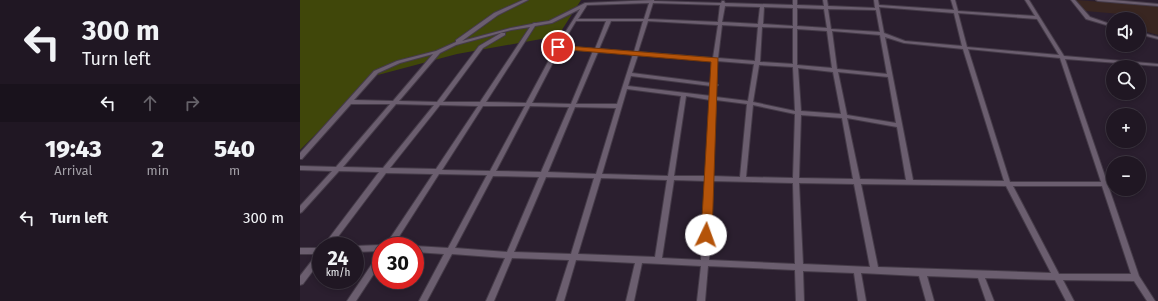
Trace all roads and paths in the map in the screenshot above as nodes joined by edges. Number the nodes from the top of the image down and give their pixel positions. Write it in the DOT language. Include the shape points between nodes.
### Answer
graph roads {
  1 [pos="526,0"];
  2 [pos="825,0"];
  3 [pos="876,0"];
  4 [pos="953,0"];
  5 [pos="1027,0"];
  6 [pos="1073,0"];
  7 [pos="1098,0"];
  8 [pos="651,1"];
  9 [pos="587,2"];
  10 [pos="723,2"];
  11 [pos="795,3"];
  12 [pos="762,5"];
  13 [pos="1158,5"];
  14 [pos="826,7"];
  15 [pos="877,8"];
  16 [pos="956,12"];
  17 [pos="1038,18"];
  18 [pos="575,20"];
  19 [pos="609,20"];
  20 [pos="645,20"];
  21 [pos="720,23"];
  22 [pos="534,24"];
  23 [pos="1106,24"];
  24 [pos="759,25"];
  25 [pos="796,27"];
  26 [pos="511,29"];
  27 [pos="829,29"];
  28 [pos="882,34"];
  29 [pos="1146,34"];
  30 [pos="1158,38"];
  31 [pos="454,44"];
  32 [pos="558,47"];
  33 [pos="965,48"];
  34 [pos="595,50"];
  35 [pos="438,52"];
  36 [pos="635,53"];
  37 [pos="1062,57"];
  38 [pos="715,60"];
  39 [pos="757,63"];
  40 [pos="1158,65"];
  41 [pos="795,66"];
  42 [pos="835,70"];
  43 [pos="629,74"];
  44 [pos="889,76"];
  45 [pos="715,85"];
  46 [pos="626,87"];
  47 [pos="684,94"];
  48 [pos="714,98"];
  49 [pos="349,102"];
  50 [pos="394,103"];
  51 [pos="439,103"];
  52 [pos="750,103"];
  53 [pos="482,104"];
  54 [pos="528,105"];
  55 [pos="574,106"];
  56 [pos="620,106"];
  57 [pos="798,113"];
  58 [pos="844,116"];
  59 [pos="899,125"];
  60 [pos="300,157"];
  61 [pos="300,168"];
  62 [pos="337,170"];
  63 [pos="384,171"];
  64 [pos="438,172"];
  65 [pos="492,174"];
  66 [pos="544,175"];
  67 [pos="598,177"];
  68 [pos="671,178"];
  69 [pos="709,178"];
  70 [pos="743,179"];
  71 [pos="796,180"];
  72 [pos="856,180"];
  73 [pos="910,182"];
  74 [pos="1008,184"];
  75 [pos="1105,184"];
  76 [pos="300,210"];
  77 [pos="334,237"];
  78 [pos="395,237"];
  79 [pos="300,250"];
  80 [pos="424,250"];
  81 [pos="312,251"];
  82 [pos="450,251"];
  83 [pos="510,255"];
  84 [pos="574,257"];
  85 [pos="639,260"];
  86 [pos="658,261"];
  87 [pos="705,263"];
  88 [pos="312,266"];
  89 [pos="799,267"];
  90 [pos="372,270"];
  91 [pos="857,270"];
  92 [pos="875,271"];
  93 [pos="922,272"];
  94 [pos="980,274"];
  95 [pos="1059,277"];
  96 [pos="1136,278"];
  97 [pos="300,282"];
  98 [pos="351,301"];
  99 [pos="423,301"];
  100 [pos="490,301"];
  101 [pos="560,301"];
  102 [pos="630,301"];
  103 [pos="701,301"];
  104 [pos="800,301"];
  105 [pos="862,301"];
  106 [pos="930,301"];
  107 [pos="990,301"];
  108 [pos="1070,301"];
  109 [pos="1151,301"];
  1 -- 31 [label="street" via="496,14"];
  2 -- 14 [label="street"];
  3 -- 15 [label="street"];
  4 -- 16 [label="street"];
  5 -- 17 [label="street"];
  6 -- 23 [label="street" via="1088,18"];
  7 -- 13 [label="street"];
  8 -- 9 [label="street"];
  8 -- 10 [label="street"];
  8 -- 20 [label="street"];
  9 -- 18 [label="street"];
  9 -- 22 [label="street" via="550,22"];
  10 -- 12 [label="street"];
  10 -- 21 [label="street"];
  11 -- 12 [label="street"];
  11 -- 14 [label="street"];
  11 -- 25 [label="street"];
  12 -- 24 [label="street"];
  14 -- 15 [label="street"];
  14 -- 27 [label="street"];
  15 -- 16 [label="street"];
  15 -- 28 [label="street"];
  16 -- 17 [label="street"];
  16 -- 33 [label="street"];
  17 -- 37 [label="street"];
  18 -- 19 [label="street"];
  18 -- 32 [label="street"];
  19 -- 20 [label="street"];
  19 -- 34 [label="street"];
  20 -- 21 [label="street"];
  20 -- 36 [label="street"];
  21 -- 24 [label="street"];
  21 -- 38 [label="street"];
  22 -- 26 [label="street"];
  22 -- 53 [label="street"];
  24 -- 25 [label="street"];
  24 -- 39 [label="street"];
  25 -- 27 [label="street"];
  25 -- 41 [label="street"];
  26 -- 31 [label="street"];
  26 -- 51 [label="street" via="481,47"];
  27 -- 28 [label="street"];
  27 -- 42 [label="street"];
  28 -- 33 [label="street" via="904,42"];
  28 -- 44 [label="street"];
  29 -- 30 [label="street"];
  31 -- 35 [label="street"];
  32 -- 34 [label="street"];
  32 -- 54 [label="street"];
  33 -- 37 [label="street"];
  33 -- 74 [label="street"];
  34 -- 36 [label="street"];
  34 -- 55 [label="street"];
  35 -- 49 [label="street" via="387,64 376,72"];
  35 -- 50 [label="street"];
  36 -- 38 [label="street"];
  36 -- 43 [label="street"];
  37 -- 40 [label="street"];
  37 -- 75 [label="street"];
  38 -- 39 [label="street"];
  38 -- 45 [label="street"];
  39 -- 41 [label="street"];
  39 -- 52 [label="street"];
  41 -- 42 [label="street"];
  41 -- 57 [label="street"];
  42 -- 44 [label="street"];
  42 -- 58 [label="street"];
  43 -- 45 [label="street"];
  43 -- 46 [label="street"];
  44 -- 59 [label="street"];
  45 -- 48 [label="street"];
  46 -- 47 [label="street"];
  46 -- 56 [label="street"];
  47 -- 48 [label="street"];
  47 -- 68 [label="street"];
  48 -- 52 [label="street"];
  48 -- 69 [label="street"];
  49 -- 50 [label="street"];
  49 -- 60 [label="street"];
  50 -- 51 [label="street"];
  50 -- 62 [label="street"];
  51 -- 53 [label="street"];
  51 -- 63 [label="street"];
  52 -- 57 [label="street"];
  52 -- 70 [label="street"];
  53 -- 54 [label="street"];
  53 -- 64 [label="street"];
  54 -- 55 [label="street"];
  54 -- 65 [label="street"];
  55 -- 56 [label="street"];
  55 -- 66 [label="street"];
  56 -- 67 [label="street"];
  57 -- 58 [label="street"];
  57 -- 71 [label="street"];
  58 -- 59 [label="street"];
  58 -- 72 [label="street"];
  59 -- 73 [label="street"];
  61 -- 62 [label="street"];
  62 -- 63 [label="street"];
  62 -- 76 [label="street"];
  63 -- 64 [label="street"];
  63 -- 77 [label="street"];
  64 -- 65 [label="street"];
  64 -- 78 [label="street"];
  65 -- 66 [label="street"];
  65 -- 82 [label="street"];
  66 -- 67 [label="street"];
  66 -- 83 [label="street"];
  67 -- 68 [label="street"];
  67 -- 84 [label="street"];
  68 -- 69 [label="street"];
  68 -- 86 [label="street"];
  69 -- 70 [label="street"];
  69 -- 87 [label="street"];
  70 -- 71 [label="street"];
  71 -- 72 [label="street"];
  71 -- 89 [label="street"];
  72 -- 73 [label="street"];
  72 -- 92 [label="street"];
  73 -- 74 [label="street"];
  74 -- 75 [label="street"];
  74 -- 95 [label="street"];
  75 -- 96 [label="street"];
  79 -- 81 [label="street"];
  80 -- 82 [label="street"];
  82 -- 83 [label="street"];
  82 -- 99 [label="street"];
  83 -- 84 [label="street"];
  83 -- 100 [label="street"];
  84 -- 85 [label="street"];
  84 -- 101 [label="street"];
  85 -- 86 [label="street"];
  85 -- 102 [label="street"];
  86 -- 87 [label="street"];
  87 -- 89 [label="street"];
  87 -- 103 [label="street"];
  88 -- 97 [label="street"];
  89 -- 91 [label="street"];
  89 -- 104 [label="street"];
  90 -- 98 [label="street"];
  91 -- 92 [label="street"];
  91 -- 105 [label="street"];
  92 -- 93 [label="street"];
  93 -- 94 [label="street"];
  93 -- 106 [label="street"];
  94 -- 95 [label="street"];
  94 -- 107 [label="street"];
  95 -- 96 [label="street"];
  95 -- 108 [label="street"];
  96 -- 109 [label="street"];
}
